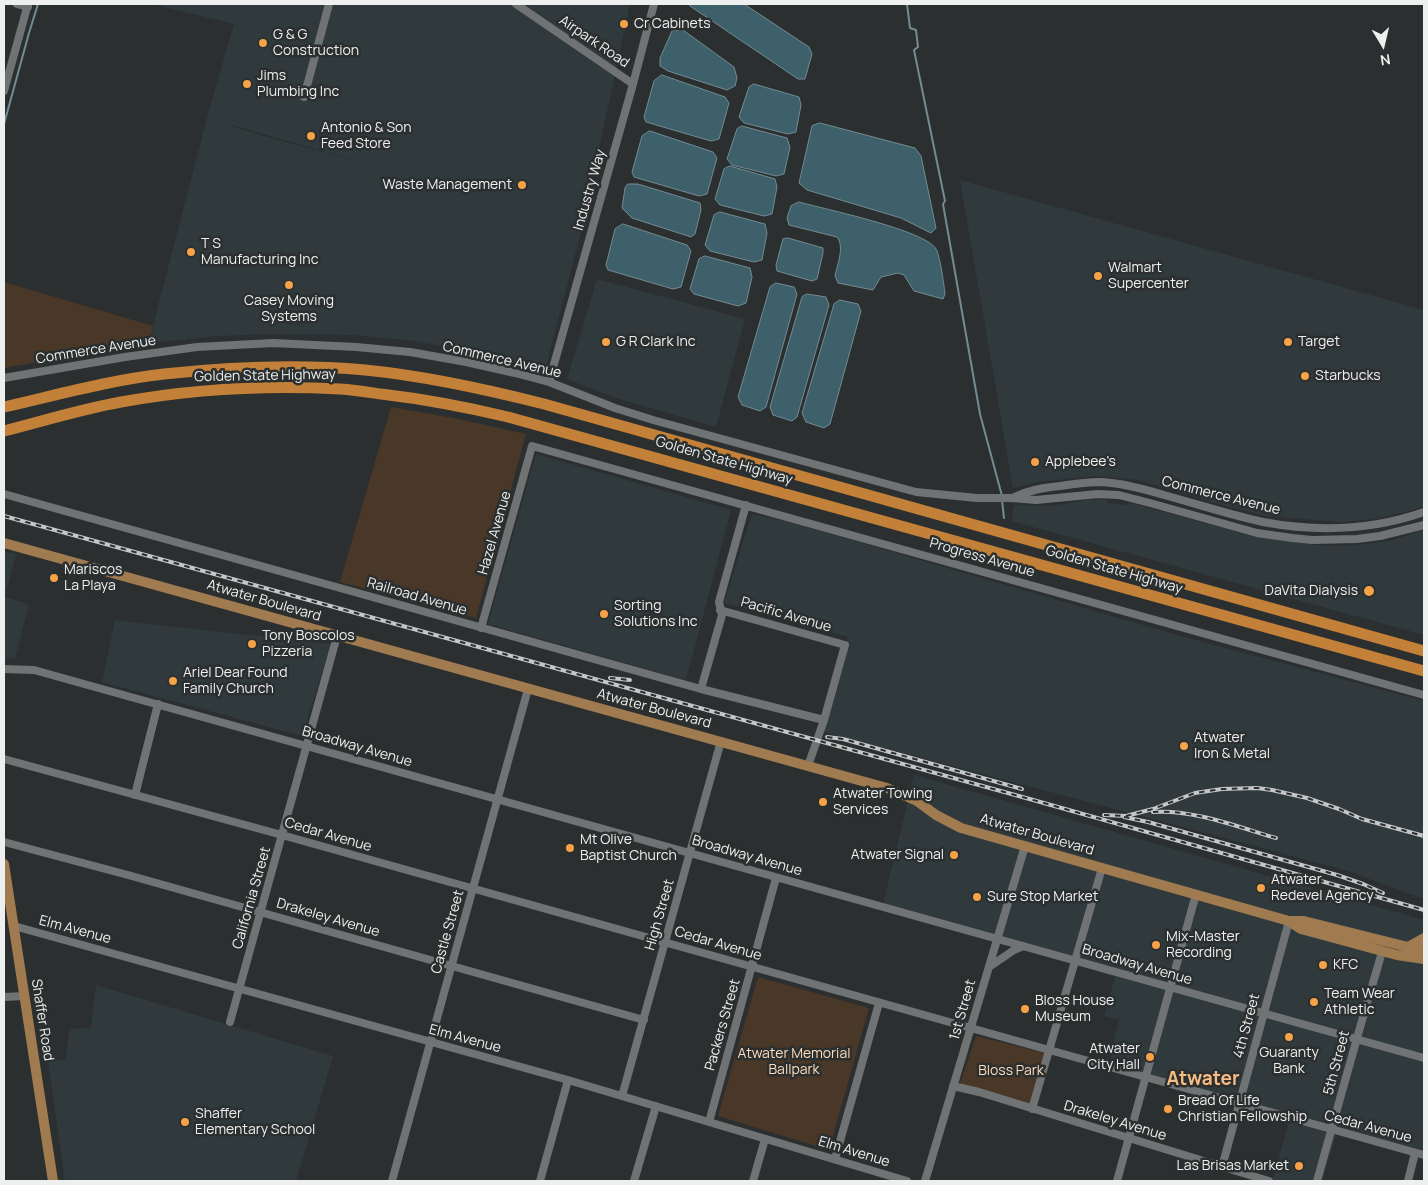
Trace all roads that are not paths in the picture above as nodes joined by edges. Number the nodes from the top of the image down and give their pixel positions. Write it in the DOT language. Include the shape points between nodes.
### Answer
graph roads {
  1 [pos="17,4"];
  2 [pos="329,4"];
  3 [pos="516,4"];
  4 [pos="654,4"];
  5 [pos="28,5"];
  6 [pos="633,84"];
  7 [pos="4,91"];
  8 [pos="304,97"];
  9 [pos="4,378"];
  10 [pos="549,382"];
  11 [pos="4,407"];
  12 [pos="4,431"];
  13 [pos="532,446"];
  14 [pos="4,494"];
  15 [pos="1012,498"];
  16 [pos="746,505"];
  17 [pos="1424,512"];
  18 [pos="1424,525"];
  19 [pos="4,544"];
  20 [pos="720,610"];
  21 [pos="481,628"];
  22 [pos="337,636"];
  23 [pos="1424,651"];
  24 [pos="4,669"];
  25 [pos="1424,671"];
  26 [pos="528,689"];
  27 [pos="701,689"];
  28 [pos="1424,695"];
  29 [pos="158,704"];
  30 [pos="824,720"];
  31 [pos="721,741"];
  32 [pos="307,746"];
  33 [pos="4,759"];
  34 [pos="808,766"];
  35 [pos="135,794"];
  36 [pos="498,799"];
  37 [pos="282,835"];
  38 [pos="4,842"];
  39 [pos="1025,846"];
  40 [pos="690,853"];
  41 [pos="4,864"];
  42 [pos="1102,868"];
  43 [pos="776,878"];
  44 [pos="473,889"];
  45 [pos="1196,894"];
  46 [pos="261,912"];
  47 [pos="1289,921"];
  48 [pos="14,926"];
  49 [pos="1424,938"];
  50 [pos="997,939"];
  51 [pos="665,942"];
  52 [pos="1023,946"];
  53 [pos="1408,948"];
  54 [pos="1424,949"];
  55 [pos="1382,952"];
  56 [pos="1424,959"];
  57 [pos="1076,960"];
  58 [pos="452,965"];
  59 [pos="752,967"];
  60 [pos="989,967"];
  61 [pos="1171,987"];
  62 [pos="239,989"];
  63 [pos="24,996"];
  64 [pos="4,997"];
  65 [pos="879,1003"];
  66 [pos="1264,1013"];
  67 [pos="644,1020"];
  68 [pos="230,1022"];
  69 [pos="971,1028"];
  70 [pos="1357,1039"];
  71 [pos="430,1042"];
  72 [pos="1050,1050"];
  73 [pos="1424,1058"];
  74 [pos="1146,1077"];
  75 [pos="568,1080"];
  76 [pos="954,1086"];
  77 [pos="622,1096"];
  78 [pos="1239,1103"];
  79 [pos="656,1106"];
  80 [pos="1032,1109"];
  81 [pos="709,1122"];
  82 [pos="1332,1130"];
  83 [pos="765,1138"];
  84 [pos="1129,1139"];
  85 [pos="1415,1153"];
  86 [pos="1424,1155"];
  87 [pos="835,1159"];
  88 [pos="1222,1167"];
  89 [pos="53,1181"];
  90 [pos="392,1181"];
  91 [pos="540,1181"];
  92 [pos="634,1181"];
  93 [pos="753,1181"];
  94 [pos="907,1181"];
  95 [pos="925,1181"];
  96 [pos="1117,1181"];
  97 [pos="1269,1181"];
  98 [pos="1317,1181"];
  99 [pos="1408,1181"];
  1 -- 5 [label="street"];
  2 -- 8 [label="street"];
  3 -- 6 [label="street, Airpark Road"];
  4 -- 6 [label="street, Industry Way"];
  5 -- 7 [label="street"];
  6 -- 10 [label="street, Industry Way"];
  9 -- 10 [label="street, Commerce Avenue" via="125,357 273,343 410,352"];
  10 -- 15 [label="street, Commerce Avenue" via="654,420 916,492"];
  11 -- 23 [label="highway, Golden State Highway" via="162,374 234,368 364,370 423,378 485,389 563,410"];
  12 -- 25 [label="highway, Golden State Highway" via="120,402 188,392 240,389 342,389 463,406"];
  13 -- 16 [label="street, Progress Avenue"];
  13 -- 21 [label="street, Hazel Avenue"];
  14 -- 21 [label="street, Railroad Avenue"];
  15 -- 17 [label="street, Commerce Avenue" via="1040,489 1101,482 1144,489 1262,521 1303,527 1363,526"];
  15 -- 18 [label="street, Commerce Avenue" via="1036,500 1119,495 1257,533 1312,540 1380,536"];
  16 -- 20 [label="street" via="719,602"];
  16 -- 28 [label="street, Progress Avenue"];
  19 -- 22 [label="main road, Atwater Boulevard"];
  20 -- 27 [label="street" via="722,615"];
  20 -- 30 [label="street, Pacific Avenue" via="845,645"];
  21 -- 27 [label="street, Railroad Avenue"];
  22 -- 26 [label="main road, Atwater Boulevard"];
  22 -- 32 [label="street, California Street"];
  24 -- 29 [label="street, Broadway Avenue" via="34,670"];
  26 -- 31 [label="main road, Atwater Boulevard"];
  26 -- 36 [label="street, Castle Street"];
  27 -- 30 [label="street, Railroad Avenue"];
  29 -- 32 [label="street, Broadway Avenue"];
  29 -- 35 [label="street"];
  30 -- 34 [label="street"];
  31 -- 34 [label="main road, Atwater Boulevard"];
  31 -- 40 [label="street, High Street"];
  32 -- 36 [label="street, Broadway Avenue"];
  32 -- 37 [label="street, California Street"];
  33 -- 35 [label="street, Cedar Avenue"];
  34 -- 39 [label="main road, Atwater Boulevard" via="887,788 917,801 961,828"];
  35 -- 37 [label="street, Cedar Avenue"];
  36 -- 40 [label="street, Broadway Avenue"];
  36 -- 44 [label="street, Castle Street"];
  37 -- 44 [label="street, Cedar Avenue"];
  37 -- 46 [label="street, California Street"];
  38 -- 46 [label="street, Drakeley Avenue"];
  39 -- 42 [label="main road, Atwater Boulevard"];
  39 -- 50 [label="street, 1st Street"];
  40 -- 43 [label="street, Broadway Avenue"];
  40 -- 51 [label="street, High Street"];
  41 -- 48 [label="main road, Shaffer Road"];
  42 -- 45 [label="main road, Atwater Boulevard"];
  42 -- 57 [label="street"];
  43 -- 50 [label="street, Broadway Avenue"];
  43 -- 59 [label="street, Packers Street"];
  44 -- 51 [label="street, Cedar Avenue"];
  44 -- 58 [label="street, Castle Street"];
  45 -- 47 [label="main road, Atwater Boulevard"];
  45 -- 61 [label="street"];
  46 -- 58 [label="street, Drakeley Avenue"];
  46 -- 62 [label="street, California Street"];
  47 -- 53 [label="main road, Atwater Boulevard" via="1304,921"];
  47 -- 55 [label="main road, Atwater Boulevard" via="1301,929"];
  47 -- 66 [label="street, 4th Street"];
  48 -- 62 [label="street, Elm Avenue"];
  48 -- 63 [label="main road, Shaffer Road"];
  49 -- 53 [label="main road"];
  50 -- 52 [label="street, Broadway Avenue"];
  50 -- 60 [label="street, 1st Street"];
  51 -- 59 [label="street, Cedar Avenue"];
  51 -- 67 [label="street, High Street"];
  52 -- 57 [label="street, Broadway Avenue"];
  52 -- 60 [label="street"];
  53 -- 54 [label="main road, Atwater Boulevard"];
  55 -- 56 [label="main road, Atwater Boulevard"];
  55 -- 70 [label="street, 5th Street"];
  57 -- 61 [label="street, Broadway Avenue"];
  57 -- 72 [label="street"];
  58 -- 67 [label="street, Drakeley Avenue"];
  58 -- 71 [label="street, Castle Street"];
  59 -- 65 [label="street, Cedar Avenue"];
  59 -- 81 [label="street, Packers Street"];
  60 -- 69 [label="street, 1st Street"];
  61 -- 66 [label="street, Broadway Avenue"];
  61 -- 74 [label="street"];
  62 -- 68 [label="street, California Street"];
  62 -- 71 [label="street, Elm Avenue"];
  63 -- 64 [label="street"];
  63 -- 89 [label="main road, Shaffer Road"];
  65 -- 69 [label="street, Cedar Avenue"];
  65 -- 87 [label="street"];
  66 -- 70 [label="street, Broadway Avenue"];
  66 -- 78 [label="street, 4th Street"];
  67 -- 77 [label="street, High Street"];
  69 -- 72 [label="street, Cedar Avenue"];
  69 -- 76 [label="street, 1st Street"];
  70 -- 73 [label="street, Broadway Avenue"];
  70 -- 82 [label="street, 5th Street"];
  71 -- 75 [label="street, Elm Avenue"];
  71 -- 90 [label="street, Castle Street"];
  72 -- 74 [label="street, Cedar Avenue"];
  72 -- 80 [label="street"];
  74 -- 78 [label="street, Cedar Avenue"];
  74 -- 84 [label="street"];
  75 -- 77 [label="street, Elm Avenue"];
  75 -- 91 [label="street"];
  76 -- 80 [label="street, Drakeley Avenue"];
  76 -- 95 [label="street, 1st Street"];
  77 -- 79 [label="street, Elm Avenue"];
  78 -- 82 [label="street, Cedar Avenue"];
  78 -- 88 [label="street, 4th Street"];
  79 -- 81 [label="street, Elm Avenue"];
  79 -- 92 [label="street"];
  80 -- 84 [label="street, Drakeley Avenue"];
  81 -- 83 [label="street, Elm Avenue"];
  82 -- 85 [label="street, Cedar Avenue"];
  82 -- 98 [label="street, 5th Street"];
  83 -- 87 [label="street, Elm Avenue"];
  83 -- 93 [label="street"];
  84 -- 88 [label="street, Drakeley Avenue"];
  84 -- 96 [label="street"];
  85 -- 86 [label="street, Cedar Avenue"];
  85 -- 99 [label="street"];
  87 -- 94 [label="street, Elm Avenue"];
  88 -- 97 [label="street, Drakeley Avenue"];
}
